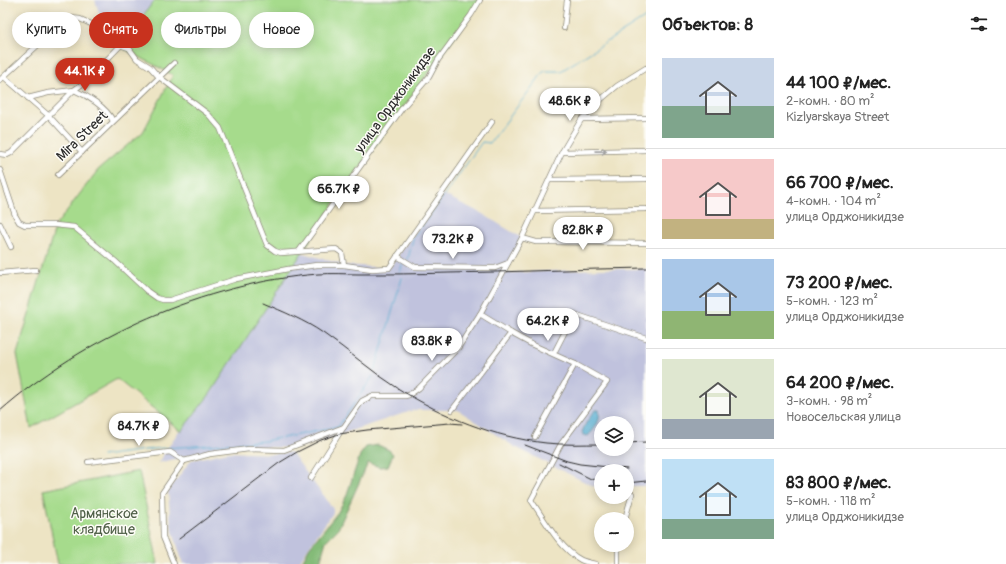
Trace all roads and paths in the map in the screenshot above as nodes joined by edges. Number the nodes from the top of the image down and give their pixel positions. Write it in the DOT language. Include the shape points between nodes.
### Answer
graph roads {
  1 [pos="480,0"];
  2 [pos="567,0"];
  3 [pos="89,23"];
  4 [pos="564,28"];
  5 [pos="118,48"];
  6 [pos="129,48"];
  7 [pos="174,63"];
  8 [pos="646,68"];
  9 [pos="4,77"];
  10 [pos="160,77"];
  11 [pos="0,80"];
  12 [pos="85,82"];
  13 [pos="74,90"];
  14 [pos="86,94"];
  15 [pos="28,98"];
  16 [pos="49,116"];
  17 [pos="646,118"];
  18 [pos="582,119"];
  19 [pos="113,121"];
  20 [pos="492,122"];
  21 [pos="646,150"];
  22 [pos="82,152"];
  23 [pos="562,152"];
  24 [pos="0,154"];
  25 [pos="0,170"];
  26 [pos="58,174"];
  27 [pos="646,179"];
  28 [pos="549,180"];
  29 [pos="646,209"];
  30 [pos="534,211"];
  31 [pos="0,224"];
  32 [pos="522,238"];
  33 [pos="646,243"];
  34 [pos="11,246"];
  35 [pos="299,251"];
  36 [pos="397,256"];
  37 [pos="508,263"];
  38 [pos="344,265"];
  39 [pos="36,270"];
  40 [pos="0,273"];
  41 [pos="480,314"];
  42 [pos="511,333"];
  43 [pos="646,338"];
  44 [pos="554,353"];
  45 [pos="575,364"];
  46 [pos="452,410"];
  47 [pos="344,427"];
  48 [pos="535,437"];
  49 [pos="184,461"];
  50 [pos="88,462"];
  51 [pos="311,478"];
  52 [pos="618,552"];
  53 [pos="580,562"];
  54 [pos="174,564"];
  55 [pos="596,564"];
  56 [pos="618,564"];
  1 -- 35 [label="street, улица Орджоникидзе" via="438,60 430,77 403,106"];
  2 -- 4 [label="street"];
  3 -- 9 [label="street" via="76,17 66,19"];
  5 -- 12 [label="street"];
  6 -- 10 [label="street" via="137,59"];
  7 -- 10 [label="street, Mira Street"];
  8 -- 18 [label="street" via="617,86"];
  9 -- 11 [label="street"];
  9 -- 15 [label="street"];
  10 -- 19 [label="street, Mira Street"];
  10 -- 35 [label="street" via="208,114 220,128 267,246 281,253"];
  12 -- 13 [label="street"];
  12 -- 14 [label="street"];
  13 -- 14 [label="street"];
  13 -- 15 [label="street"];
  13 -- 16 [label="street"];
  14 -- 19 [label="street"];
  15 -- 16 [label="street"];
  16 -- 22 [label="street"];
  16 -- 24 [label="street" via="12,153"];
  17 -- 18 [label="street"];
  18 -- 23 [label="street"];
  19 -- 22 [label="street, Mira Street"];
  20 -- 36 [label="street"];
  23 -- 21 [label="street, one-way"];
  22 -- 26 [label="street, Mira Street"];
  23 -- 28 [label="street"];
  25 -- 38 [label="street" via="19,222 25,225 69,226 78,230 147,291 163,300 236,279 317,265"];
  27 -- 28 [label="street"];
  28 -- 30 [label="street"];
  29 -- 30 [label="street"];
  30 -- 32 [label="street"];
  31 -- 34 [label="street"];
  32 -- 33 [label="street" via="536,242"];
  32 -- 37 [label="street"];
  35 -- 38 [label="street" via="336,249 342,254"];
  36 -- 37 [label="street" via="416,267 495,268"];
  36 -- 38 [label="street" via="389,268 372,269"];
  37 -- 41 [label="street"];
  39 -- 40 [label="street"];
  41 -- 42 [label="street"];
  41 -- 47 [label="street" via="458,348 419,388 405,396 372,396 362,401"];
  42 -- 44 [label="street"];
  42 -- 46 [label="street"];
  43 -- 44 [label="street" via="574,314"];
  44 -- 45 [label="street"];
  45 -- 48 [label="street"];
  45 -- 53 [label="street" via="607,382 561,444 531,500 554,534"];
  47 -- 49 [label="street" via="284,450 249,449 210,454"];
  47 -- 51 [label="street"];
  49 -- 50 [label="street" via="170,452"];
  49 -- 54 [label="street" via="162,493 163,537"];
  52 -- 56 [label="street"];
  53 -- 55 [label="street"];
}
